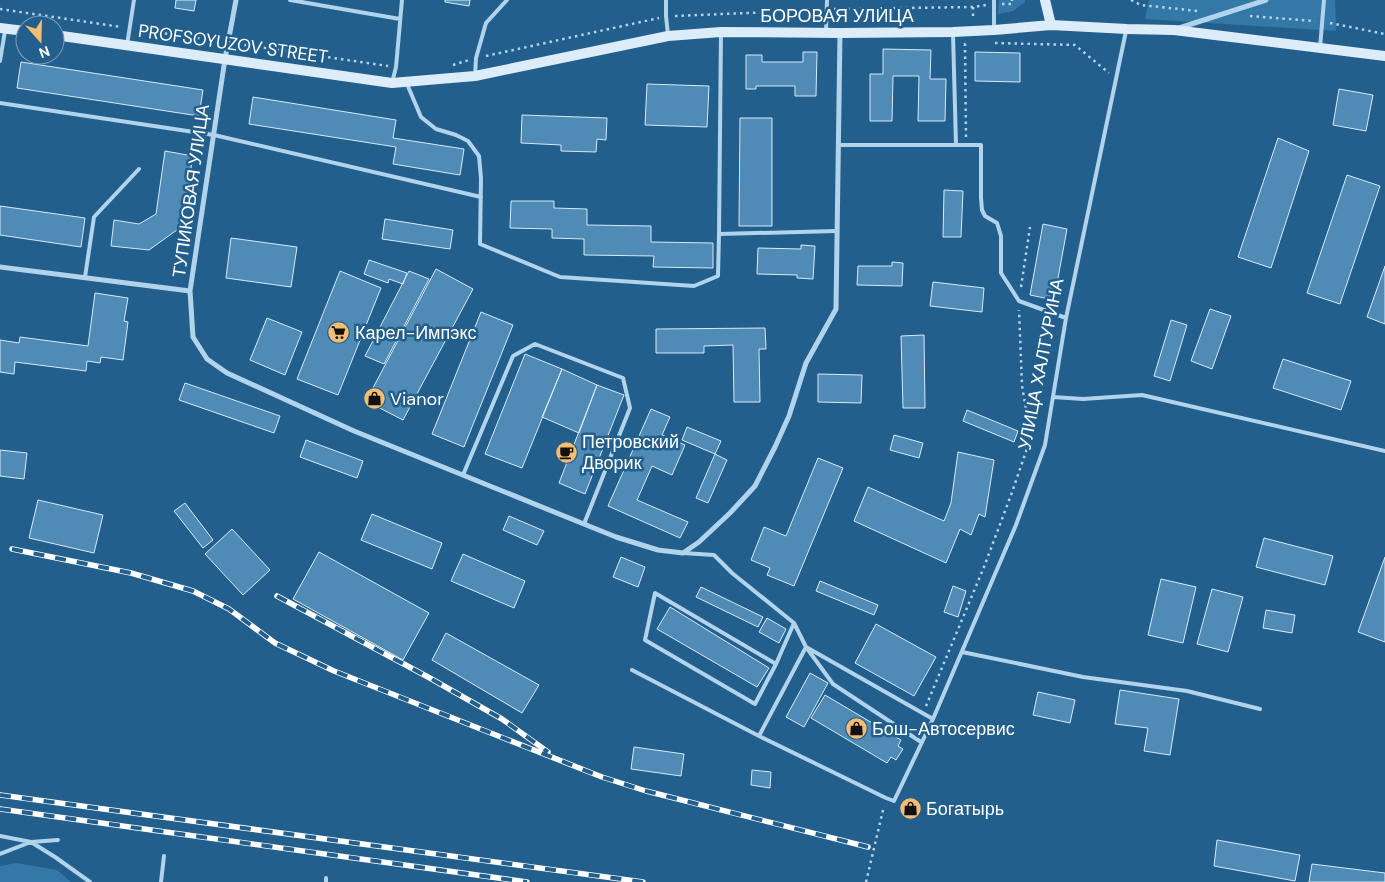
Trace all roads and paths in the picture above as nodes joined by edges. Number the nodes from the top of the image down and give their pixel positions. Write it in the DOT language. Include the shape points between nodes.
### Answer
graph roads {
  1 [pos="134,0"];
  2 [pos="236,0"];
  3 [pos="290,0"];
  4 [pos="402,0"];
  5 [pos="507,0"];
  6 [pos="666,0"];
  7 [pos="827,0"];
  8 [pos="994,0"];
  9 [pos="1045,0"];
  10 [pos="1130,0"];
  11 [pos="1266,0"];
  12 [pos="1324,0"];
  13 [pos="1222,14"];
  14 [pos="1245,16"];
  15 [pos="400,19"];
  16 [pos="1322,21"];
  17 [pos="1052,25"];
  18 [pos="3,28"];
  19 [pos="1127,29"];
  20 [pos="994,30"];
  21 [pos="1174,30"];
  22 [pos="721,32"];
  23 [pos="953,32"];
  24 [pos="826,33"];
  25 [pos="840,33"];
  26 [pos="1385,34"];
  27 [pos="65,36"];
  28 [pos="668,36"];
  29 [pos="974,43"];
  30 [pos="992,43"];
  31 [pos="127,45"];
  32 [pos="1320,48"];
  33 [pos="1385,56"];
  34 [pos="225,59"];
  35 [pos="0,60"];
  36 [pos="475,76"];
  37 [pos="1115,79"];
  38 [pos="392,82"];
  39 [pos="406,82"];
  40 [pos="0,103"];
  41 [pos="214,135"];
  42 [pos="838,145"];
  43 [pos="956,145"];
  44 [pos="966,145"];
  45 [pos="139,169"];
  46 [pos="481,197"];
  47 [pos="1030,227"];
  48 [pos="836,231"];
  49 [pos="719,234"];
  50 [pos="0,267"];
  51 [pos="85,277"];
  52 [pos="190,291"];
  53 [pos="1019,301"];
  54 [pos="1066,318"];
  55 [pos="1053,397"];
  56 [pos="1385,451"];
  57 [pos="463,474"];
  58 [pos="584,524"];
  59 [pos="683,552"];
  60 [pos="794,623"];
  61 [pos="806,647"];
  62 [pos="962,652"];
  63 [pos="776,664"];
  64 [pos="632,670"];
  65 [pos="1260,709"];
  66 [pos="924,713"];
  67 [pos="933,718"];
  68 [pos="759,736"];
  69 [pos="921,742"];
  70 [pos="886,798"];
  71 [pos="0,836"];
  72 [pos="58,840"];
  73 [pos="31,842"];
  74 [pos="0,854"];
  75 [pos="164,856"];
  76 [pos="90,882"];
  77 [pos="161,882"];
  78 [pos="866,882"];
  1 -- 31 [label="lane"];
  2 -- 34 [label="street, ТУПИКОВАЯ УЛИЦА"];
  3 -- 15 [label="lane"];
  4 -- 15 [label="lane"];
  5 -- 36 [label="lane" via="486,23 476,58"];
  6 -- 28 [label="lane"];
  7 -- 24 [label="lane"];
  8 -- 20 [label="lane"];
  9 -- 17 [label="main road"];
  10 -- 13 [label="path" via="1141,5"];
  11 -- 13 [label="street, БОРОВАЯ УЛИЦА"];
  12 -- 16 [label="lane"];
  13 -- 21 [label="street, БОРОВАЯ УЛИЦА"];
  14 -- 16 [label="path"];
  15 -- 38 [label="lane"];
  16 -- 26 [label="path"];
  16 -- 32 [label="lane"];
  17 -- 19 [label="main road, БОРОВАЯ УЛИЦА"];
  17 -- 20 [label="main road, БОРОВАЯ УЛИЦА"];
  18 -- 35 [label="lane"];
  19 -- 21 [label="main road, БОРОВАЯ УЛИЦА"];
  19 -- 37 [label="lane, УЛИЦА ХАЛТУРИНА"];
  20 -- 23 [label="main road, БОРОВАЯ УЛИЦА"];
  21 -- 32 [label="main road"];
  22 -- 24 [label="main road, БОРОВАЯ УЛИЦА"];
  22 -- 28 [label="main road, БОРОВАЯ УЛИЦА"];
  22 -- 49 [label="lane"];
  23 -- 25 [label="main road, БОРОВАЯ УЛИЦА"];
  23 -- 43 [label="lane"];
  24 -- 25 [label="main road, БОРОВАЯ УЛИЦА"];
  25 -- 42 [label="street"];
  27 -- 31 [label="main road, PROFSOYUZOV STREET"];
  28 -- 36 [label="main road, БОРОВАЯ УЛИЦА"];
  29 -- 44 [label="path" via="965,44"];
  30 -- 37 [label="path" via="1075,45"];
  31 -- 34 [label="main road, PROFSOYUZOV STREET"];
  32 -- 33 [label="main road"];
  34 -- 38 [label="main road, PROFSOYUZOV STREET"];
  34 -- 41 [label="street, ТУПИКОВАЯ УЛИЦА"];
  36 -- 39 [label="main road, БОРОВАЯ УЛИЦА"];
  37 -- 54 [label="lane, УЛИЦА ХАЛТУРИНА"];
  38 -- 39 [label="main road, PROFSOYUZOV STREET"];
  39 -- 46 [label="lane" via="422,117 436,129 468,141 479,156"];
  40 -- 41 [label="lane"];
  41 -- 46 [label="lane"];
  41 -- 52 [label="street, ТУПИКОВАЯ УЛИЦА"];
  42 -- 43 [label="lane"];
  42 -- 48 [label="street"];
  43 -- 44 [label="lane"];
  44 -- 53 [label="lane" via="981,145 982,210 985,216 997,223 1001,236 1002,273"];
  45 -- 51 [label="lane" via="94,217"];
  46 -- 49 [label="lane" via="480,244 560,276 694,286 718,276"];
  47 -- 53 [label="path"];
  48 -- 49 [label="lane"];
  48 -- 59 [label="street" via="836,309 806,363 776,447 755,486 705,536"];
  50 -- 51 [label="street"];
  51 -- 52 [label="street"];
  52 -- 57 [label="street, ТУПИКОВАЯ УЛИЦА" via="192,337 207,359 227,373 354,431"];
  53 -- 54 [label="lane"];
  53 -- 66 [label="path" via="1022,386 1031,437 984,567"];
  54 -- 55 [label="lane, УЛИЦА ХАЛТУРИНА"];
  55 -- 56 [label="lane" via="1083,399 1142,395"];
  55 -- 62 [label="lane, УЛИЦА ХАЛТУРИНА" via="1045,445 1016,525"];
  57 -- 58 [label="street, ТУПИКОВАЯ УЛИЦА"];
  57 -- 58 [label="lane" via="513,356 535,344 623,378 630,408"];
  58 -- 59 [label="street, ТУПИКОВАЯ УЛИЦА" via="658,550"];
  59 -- 60 [label="lane" via="714,555"];
  60 -- 61 [label="lane"];
  60 -- 63 [label="lane"];
  61 -- 66 [label="lane"];
  61 -- 68 [label="lane"];
  61 -- 69 [label="lane" via="833,684"];
  62 -- 65 [label="lane" via="1083,677 1187,691"];
  62 -- 67 [label="lane, УЛИЦА ХАЛТУРИНА"];
  63 -- 63 [label="lane" via="755,704 645,640 655,592"];
  64 -- 68 [label="lane"];
  66 -- 67 [label="lane"];
  67 -- 69 [label="lane, УЛИЦА ХАЛТУРИНА"];
  68 -- 70 [label="lane"];
  69 -- 70 [label="lane, УЛИЦА ХАЛТУРИНА" via="894,801"];
  70 -- 78 [label="path"];
  71 -- 73 [label="lane"];
  72 -- 73 [label="lane"];
  73 -- 74 [label="lane"];
  73 -- 76 [label="lane"];
  75 -- 77 [label="lane"];
}
